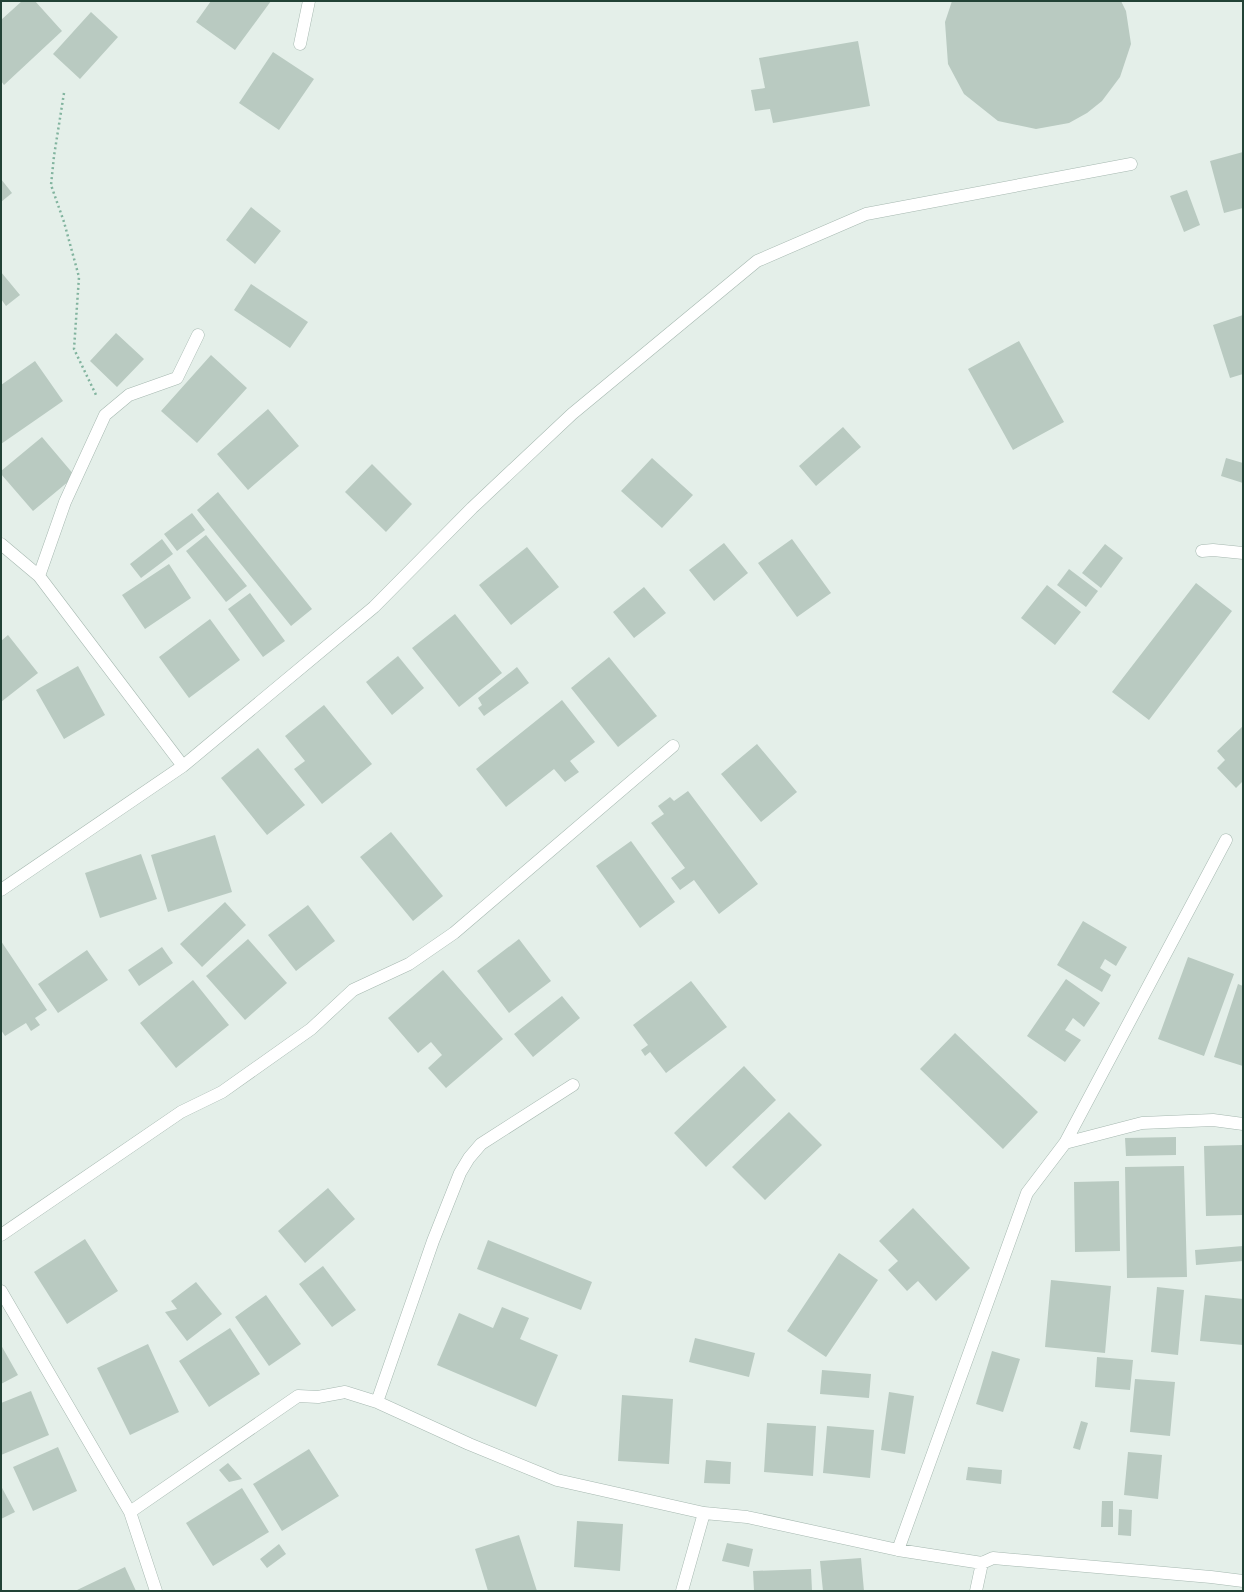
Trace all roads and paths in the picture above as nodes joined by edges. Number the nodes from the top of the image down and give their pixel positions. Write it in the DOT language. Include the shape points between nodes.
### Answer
graph roads {
  1 [pos="309,1"];
  2 [pos="300,44"];
  3 [pos="64,93"];
  4 [pos="1131,164"];
  5 [pos="198,335"];
  6 [pos="105,415"];
  7 [pos="1,544"];
  8 [pos="1202,551"];
  9 [pos="1243,553"];
  10 [pos="39,576"];
  11 [pos="673,746"];
  12 [pos="183,766"];
  13 [pos="1226,840"];
  14 [pos="1,890"];
  15 [pos="573,1085"];
  16 [pos="1243,1124"];
  17 [pos="1065,1143"];
  18 [pos="1,1235"];
  19 [pos="1,1291"];
  20 [pos="377,1402"];
  21 [pos="130,1512"];
  22 [pos="704,1512"];
  23 [pos="898,1550"];
  24 [pos="982,1563"];
  25 [pos="1243,1581"];
  26 [pos="156,1591"];
  27 [pos="682,1591"];
  28 [pos="976,1591"];
  1 -- 2 [label="street"];
  3 -- 6 [label="path" via="51,185 79,277 74,349"];
  4 -- 12 [label="street" via="866,214 757,261 572,414 472,508 374,607"];
  5 -- 6 [label="street" via="177,378 129,395"];
  6 -- 10 [label="street" via="65,502"];
  7 -- 10 [label="street"];
  8 -- 9 [label="street"];
  10 -- 12 [label="street"];
  11 -- 18 [label="street" via="454,933 409,964 353,990 311,1029 222,1092 181,1112"];
  12 -- 14 [label="street"];
  13 -- 17 [label="street"];
  15 -- 20 [label="street" via="481,1144 469,1158 433,1241"];
  16 -- 17 [label="street" via="1213,1120 1142,1123"];
  17 -- 23 [label="street" via="1027,1193"];
  19 -- 21 [label="street"];
  20 -- 21 [label="street" via="346,1392 318,1397 298,1396"];
  20 -- 22 [label="street" via="557,1480"];
  21 -- 26 [label="street"];
  22 -- 23 [label="street" via="747,1517"];
  22 -- 27 [label="street"];
  23 -- 24 [label="street"];
  24 -- 25 [label="street" via="993,1558"];
  24 -- 28 [label="street"];
}
